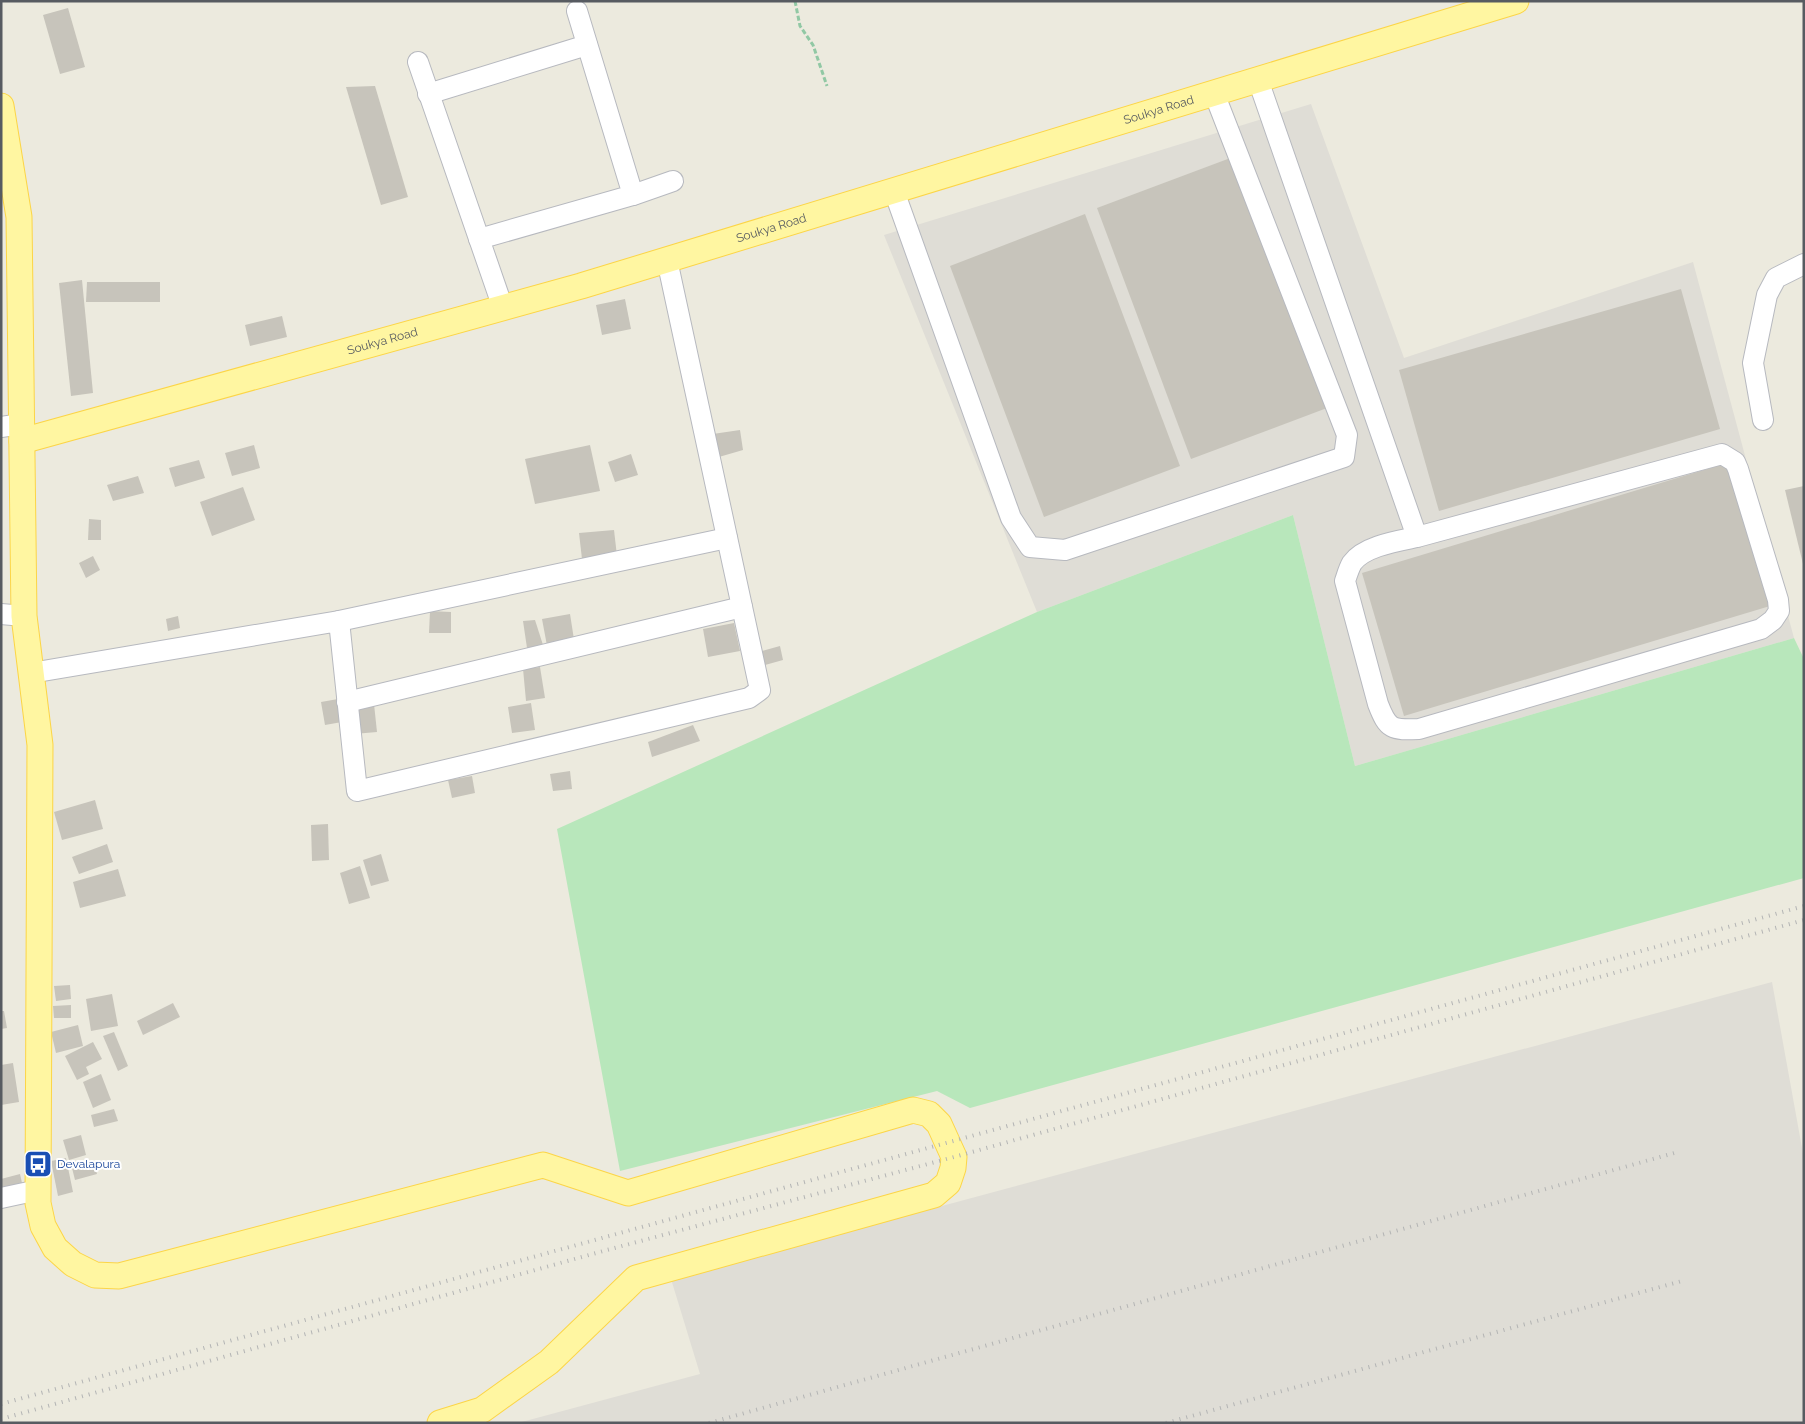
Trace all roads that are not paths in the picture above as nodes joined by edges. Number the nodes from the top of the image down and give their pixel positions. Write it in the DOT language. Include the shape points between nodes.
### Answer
graph roads {
  1 [pos="1516,1"];
  2 [pos="577,11"];
  3 [pos="587,45"];
  4 [pos="418,62"];
  5 [pos="1258,80"];
  6 [pos="1214,93"];
  7 [pos="428,94"];
  8 [pos="1,106"];
  9 [pos="673,181"];
  10 [pos="894,191"];
  11 [pos="633,195"];
  12 [pos="479,239"];
  13 [pos="667,260"];
  14 [pos="1804,264"];
  15 [pos="503,308"];
  16 [pos="1763,420"];
  17 [pos="15,431"];
  18 [pos="1417,537"];
  19 [pos="727,538"];
  20 [pos="742,607"];
  21 [pos="13,615"];
  22 [pos="338,621"];
  23 [pos="31,673"];
  24 [pos="347,702"];
  25 [pos="38,1190"];
  26 [pos="1,1198"];
  27 [pos="440,1423"];
  1 -- 5 [label="main road, Soukya Road"];
  2 -- 3 [label="street"];
  3 -- 7 [label="street"];
  3 -- 11 [label="street"];
  4 -- 7 [label="street"];
  5 -- 6 [label="main road, Soukya Road"];
  5 -- 18 [label="street"];
  6 -- 10 [label="main road, Soukya Road"];
  6 -- 10 [label="street" via="1347,435 1344,457 1065,550 1030,547 1011,518"];
  7 -- 12 [label="street"];
  8 -- 17 [label="main road" via="19,217"];
  9 -- 11 [label="street"];
  10 -- 13 [label="main road, Soukya Road"];
  11 -- 12 [label="street"];
  12 -- 15 [label="street"];
  13 -- 15 [label="main road, Soukya Road"];
  13 -- 19 [label="street"];
  14 -- 16 [label="street" via="1776,278 1767,294 1753,363"];
  15 -- 17 [label="main road, Soukya Road"];
  17 -- 21 [label="main road"];
  18 -- 18 [label="street" via="1363,552 1352,563 1345,581 1378,704 1385,721 1398,730 1419,730 1761,629 1780,611 1738,469 1735,462 1722,454"];
  19 -- 20 [label="street"];
  19 -- 22 [label="street"];
  20 -- 24 [label="street"];
  20 -- 24 [label="street" via="760,690 749,698 357,791"];
  21 -- 23 [label="main road"];
  22 -- 23 [label="street"];
  22 -- 24 [label="street"];
  23 -- 25 [label="main road" via="40,745"];
  25 -- 26 [label="street"];
  25 -- 27 [label="main road" via="43,1226 55,1248 73,1264 95,1275 120,1276 542,1165 628,1193 913,1110 929,1114 939,1124 954,1157 948,1183 934,1195 636,1278 549,1362 482,1410"];
}
